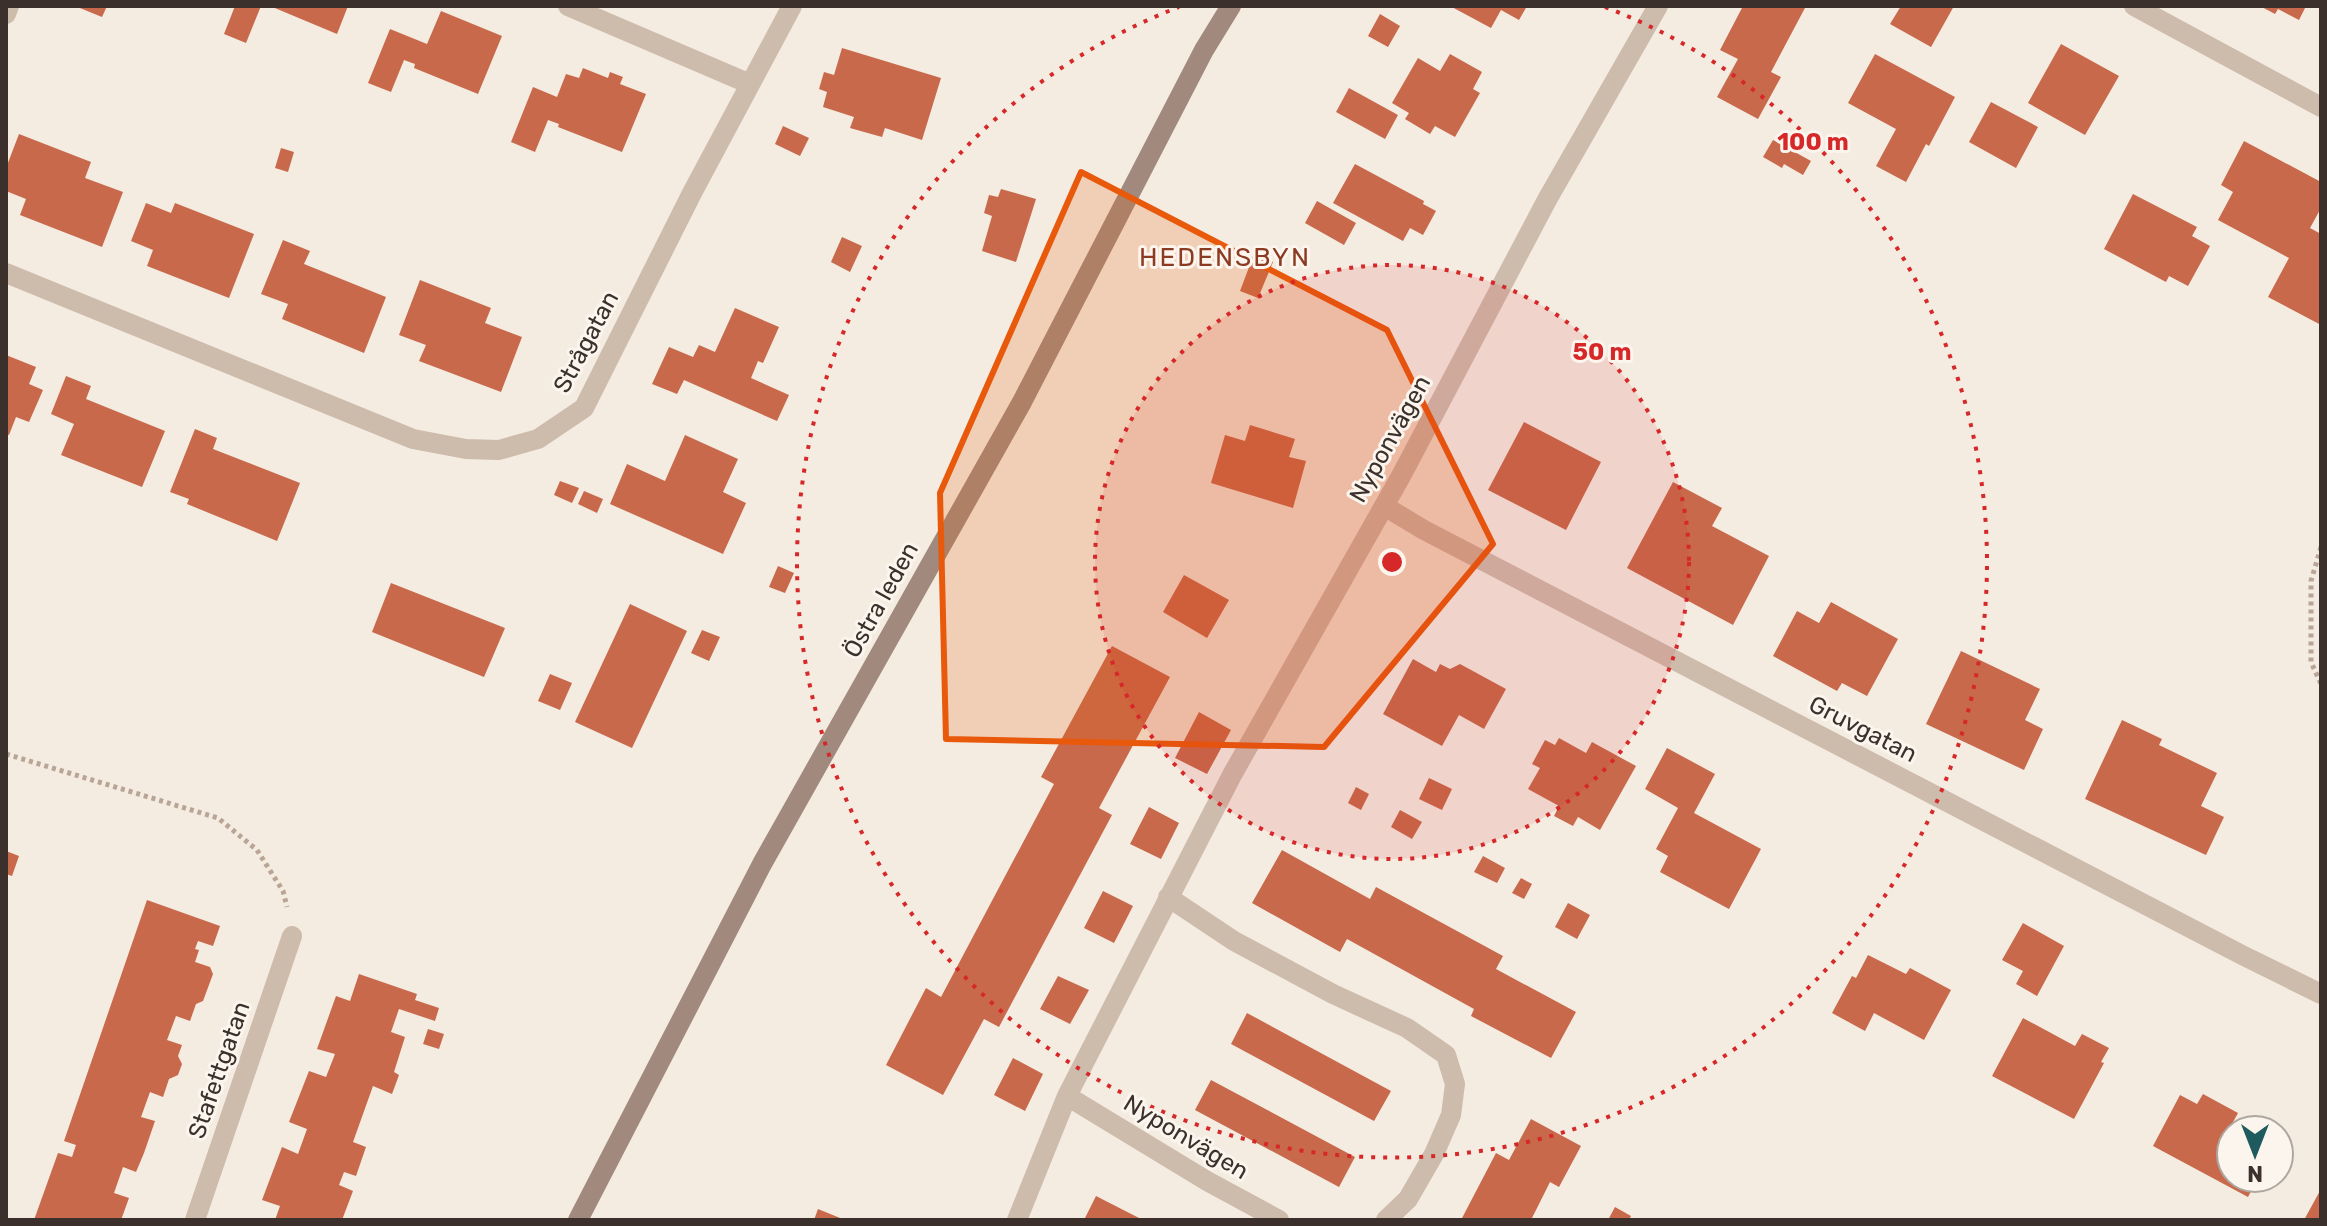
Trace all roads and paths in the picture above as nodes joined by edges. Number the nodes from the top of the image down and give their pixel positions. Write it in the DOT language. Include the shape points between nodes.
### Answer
graph roads {
  1 [pos="9,6"];
  2 [pos="568,6"];
  3 [pos="792,6"];
  4 [pos="1231,6"];
  5 [pos="1658,6"];
  6 [pos="2134,6"];
  7 [pos="6,14"];
  8 [pos="750,84"];
  9 [pos="2321,107"];
  10 [pos="6,273"];
  11 [pos="1384,506"];
  12 [pos="2321,547"];
  13 [pos="2321,684"];
  14 [pos="6,754"];
  15 [pos="1168,897"];
  16 [pos="292,936"];
  17 [pos="2321,994"];
  18 [pos="1067,1096"];
  19 [pos="195,1220"];
  20 [pos="578,1220"];
  21 [pos="1017,1220"];
  22 [pos="1279,1220"];
  23 [pos="1386,1220"];
  1 -- 7 [label="street"];
  2 -- 8 [label="street"];
  3 -- 8 [label="street, Strågatan"];
  4 -- 20 [label="street, Östra leden" via="1022,402 762,864"];
  5 -- 11 [label="street, Nyponvägen" via="1548,198"];
  6 -- 9 [label="street"];
  8 -- 10 [label="street, Strågatan" via="584,408 538,439 499,450 413,439"];
  11 -- 15 [label="street, Nyponvägen"];
  11 -- 17 [label="street, Gruvgatan"];
  12 -- 13 [label="path" via="2311,581 2311,662"];
  14 -- 16 [label="path" via="218,818 257,850 283,891"];
  15 -- 18 [label="street, Nyponvägen"];
  15 -- 23 [label="street" via="1234,941 1407,1028 1446,1055 1455,1084 1451,1115 1408,1199"];
  16 -- 19 [label="street, Stafettgatan"];
  18 -- 21 [label="street, Nyponvägen"];
  18 -- 22 [label="street, Nyponvägen"];
}
